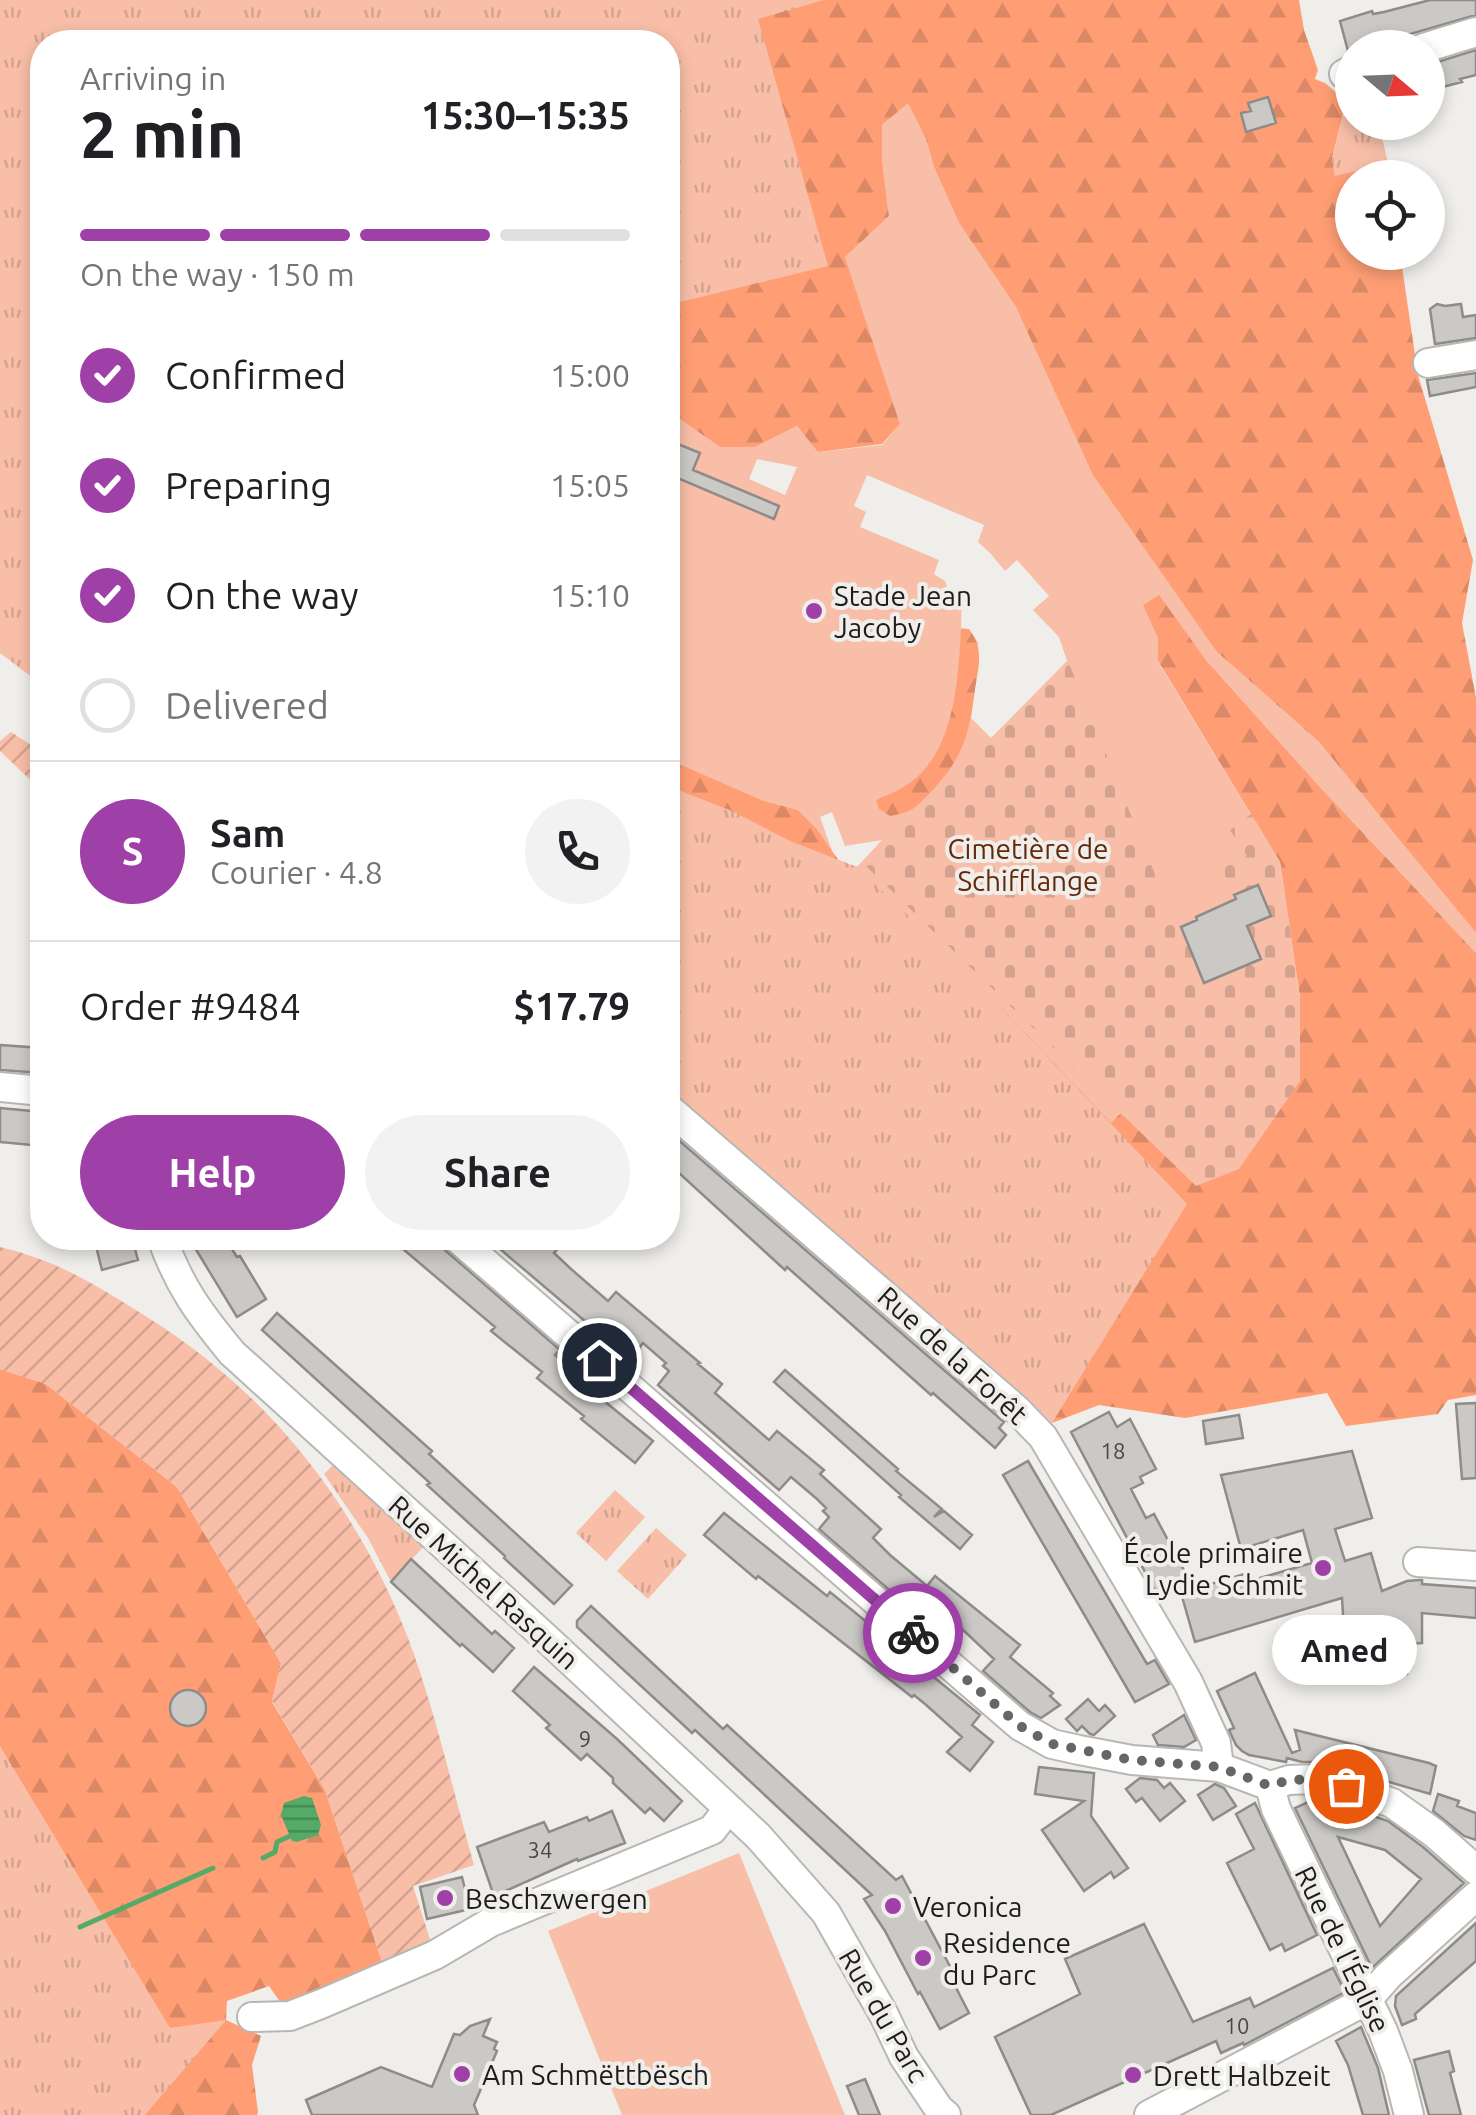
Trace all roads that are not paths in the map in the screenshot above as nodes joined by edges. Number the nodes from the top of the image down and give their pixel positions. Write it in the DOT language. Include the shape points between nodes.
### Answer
graph roads {
  1 [pos="1476,32"];
  2 [pos="1445,42"];
  3 [pos="1476,355"];
  4 [pos="1428,363"];
  5 [pos="0,1087"];
  6 [pos="30,1090"];
  7 [pos="680,1118"];
  8 [pos="166,1250"];
  9 [pos="471,1250"];
  10 [pos="1418,1562"];
  11 [pos="1476,1566"];
  12 [pos="1219,1767"];
  13 [pos="1270,1786"];
  14 [pos="728,1809"];
  15 [pos="1476,1870"];
  16 [pos="1476,1896"];
  17 [pos="826,1913"];
  18 [pos="1367,2000"];
  19 [pos="252,2017"];
  20 [pos="1179,2108"];
  21 [pos="946,2115"];
  22 [pos="1149,2115"];
  23 [pos="1409,2115"];
  1 -- 2 [label="street"];
  3 -- 4 [label="street"];
  5 -- 6 [label="street"];
  7 -- 12 [label="street, Rue de la Forêt" via="1043,1437 1188,1682 1216,1743"];
  8 -- 14 [label="street, Rue Michel Rasquin" via="201,1316 232,1352"];
  9 -- 12 [label="street" via="1020,1726 1078,1750"];
  10 -- 11 [label="street"];
  12 -- 13 [label="street"];
  13 -- 15 [label="street" via="1318,1779 1392,1804"];
  13 -- 18 [label="street, Rue de l'Église"];
  14 -- 17 [label="street, Rue Michel Rasquin"];
  14 -- 19 [label="street" via="712,1830 492,1922 387,1977 290,2016"];
  16 -- 18 [label="street"];
  17 -- 21 [label="street, Rue du Parc" via="904,2057"];
  18 -- 20 [label="street"];
  18 -- 23 [label="street, Rue de l'Église"];
  20 -- 22 [label="street"];
}
